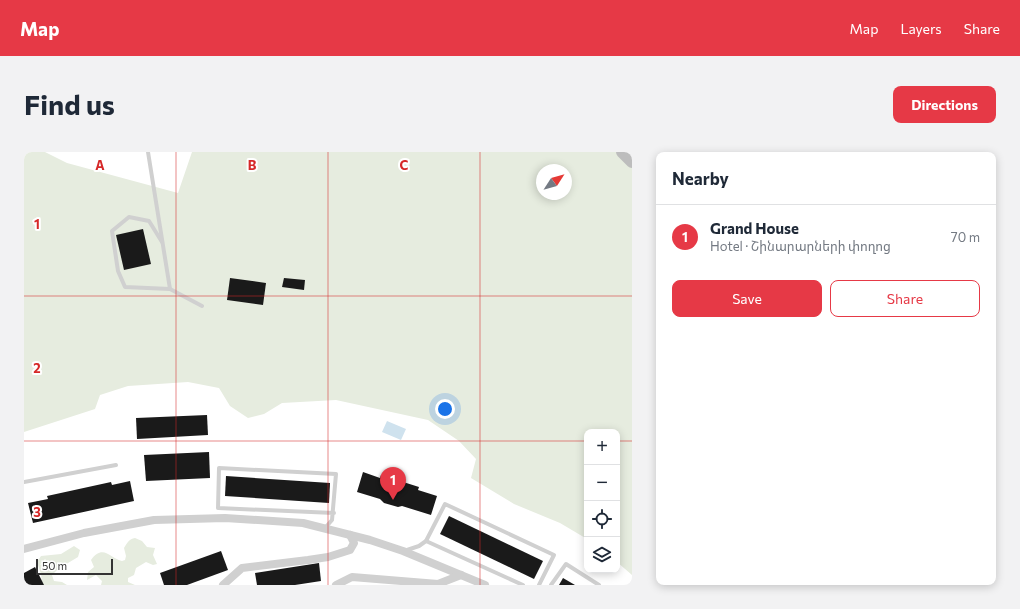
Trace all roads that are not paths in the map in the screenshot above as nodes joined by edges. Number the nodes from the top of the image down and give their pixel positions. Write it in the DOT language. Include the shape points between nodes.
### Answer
graph roads {
  1 [pos="148,152"];
  2 [pos="622,152"];
  3 [pos="632,162"];
  4 [pos="164,245"];
  5 [pos="170,289"];
  6 [pos="202,306"];
  7 [pos="116,465"];
  8 [pos="24,482"];
  9 [pos="334,513"];
  10 [pos="324,528"];
  11 [pos="350,535"];
  12 [pos="426,541"];
  13 [pos="24,549"];
  14 [pos="403,551"];
  15 [pos="461,574"];
  16 [pos="223,585"];
  17 [pos="336,585"];
  18 [pos="485,585"];
  19 [pos="523,585"];
  20 [pos="539,585"];
  21 [pos="551,585"];
  22 [pos="599,585"];
  1 -- 4 [label="lane"];
  2 -- 3 [label="street"];
  4 -- 5 [label="lane"];
  4 -- 5 [label="lane" via="149,221 129,217 112,231 118,271 125,287"];
  5 -- 6 [label="lane"];
  7 -- 8 [label="lane"];
  9 -- 9 [label="lane" via="336,474 220,468 218,508"];
  9 -- 10 [label="lane" via="332,520"];
  10 -- 11 [label="street"];
  10 -- 13 [label="street" via="303,523 225,518 154,520 84,533"];
  11 -- 14 [label="street"];
  11 -- 16 [label="street" via="354,543 350,550 328,557 242,568"];
  12 -- 14 [label="lane"];
  12 -- 19 [label="lane"];
  12 -- 20 [label="lane" via="445,504 554,555"];
  14 -- 15 [label="street"];
  15 -- 17 [label="street" via="438,584 352,577"];
  15 -- 18 [label="street"];
  21 -- 22 [label="lane" via="566,564"];
}
